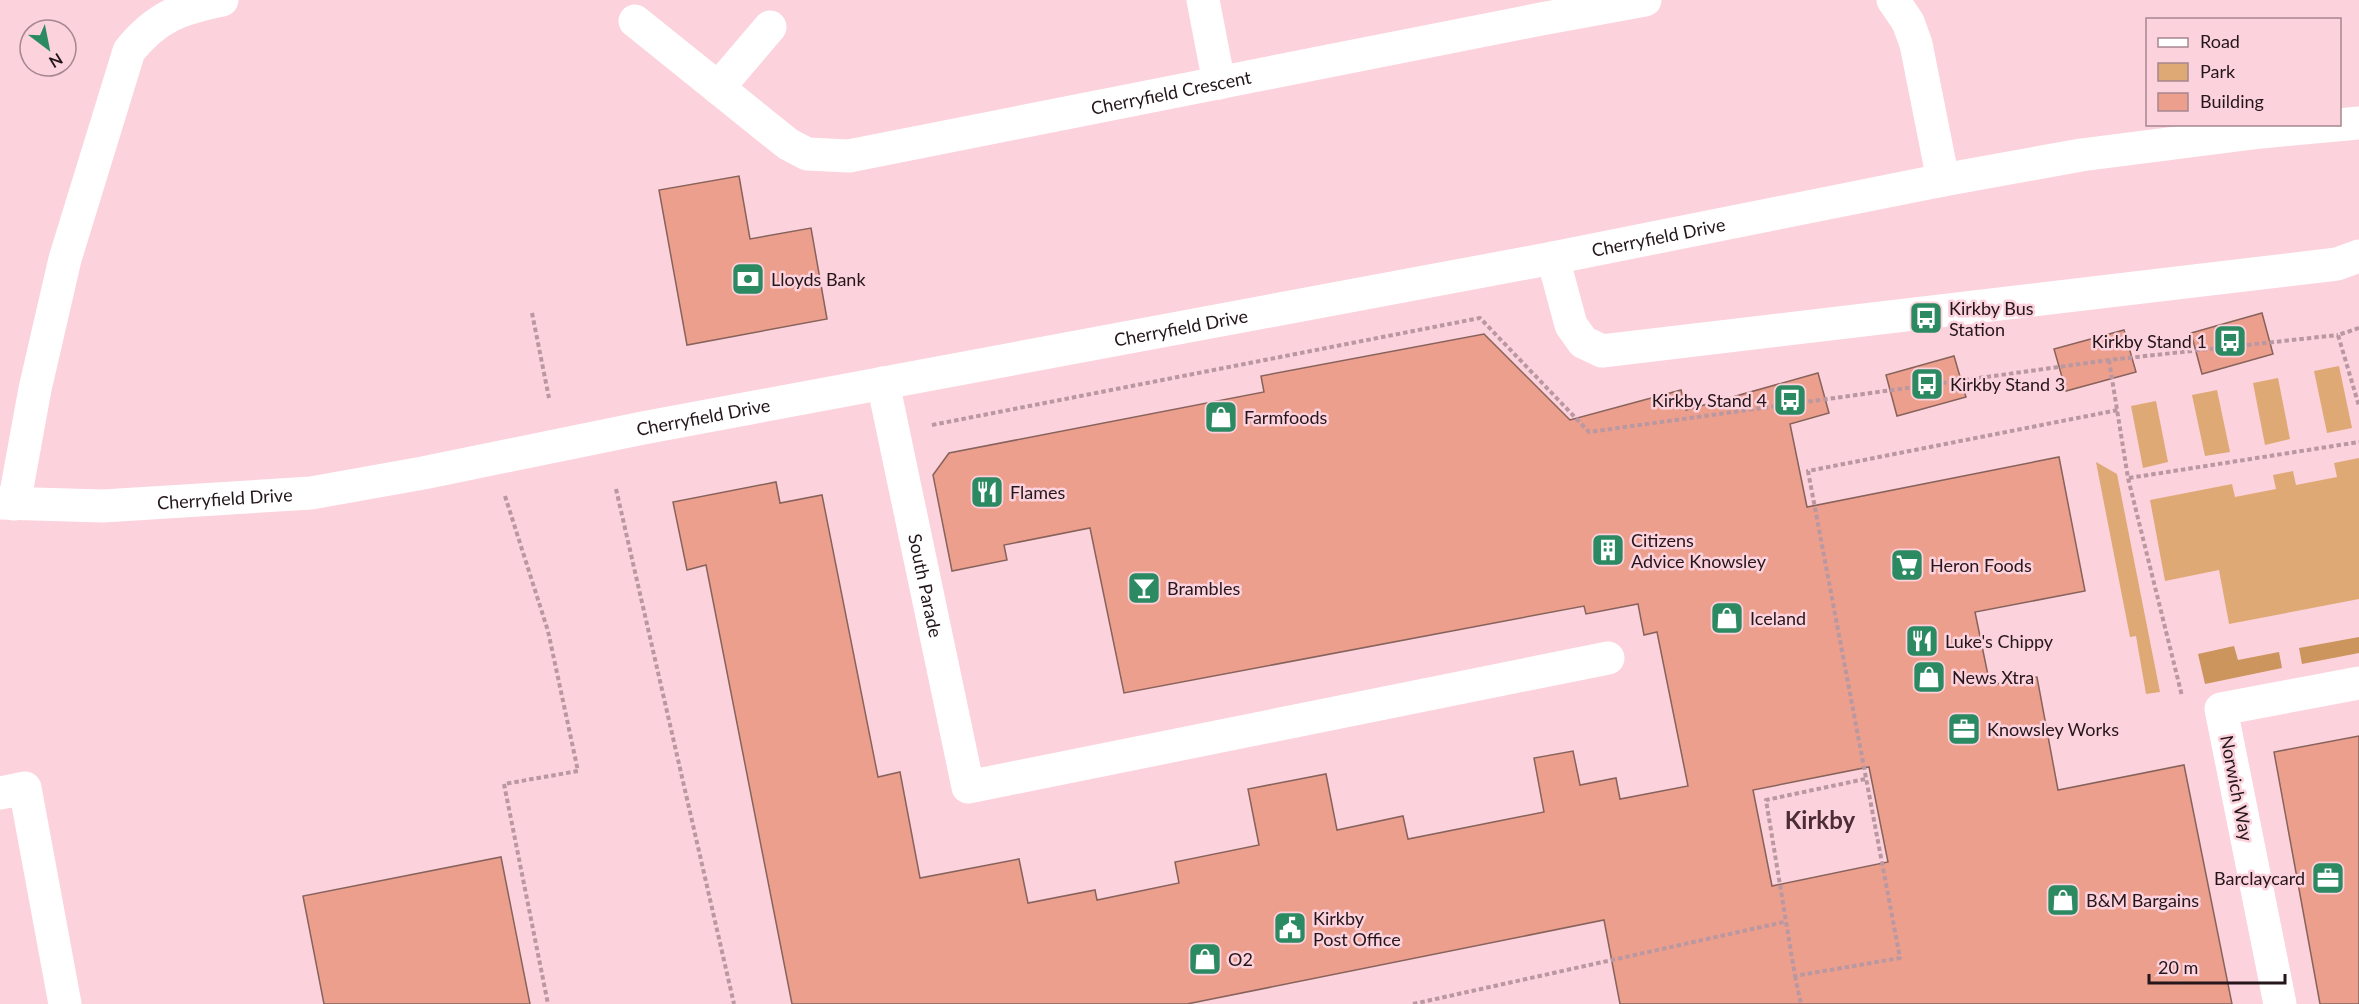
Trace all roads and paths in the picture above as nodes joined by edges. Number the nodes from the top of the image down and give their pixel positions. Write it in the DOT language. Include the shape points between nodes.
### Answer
graph roads {
  1 [pos="222,0"];
  2 [pos="1203,0"];
  3 [pos="1645,0"];
  4 [pos="1893,0"];
  5 [pos="635,21"];
  6 [pos="770,27"];
  7 [pos="1219,83"];
  8 [pos="718,88"];
  9 [pos="2359,123"];
  10 [pos="2341,125"];
  11 [pos="2326,126"];
  12 [pos="1943,180"];
  13 [pos="2359,256"];
  14 [pos="1553,258"];
  15 [pos="532,313"];
  16 [pos="2359,328"];
  17 [pos="2109,360"];
  18 [pos="883,383"];
  19 [pos="549,398"];
  20 [pos="2359,406"];
  21 [pos="2118,410"];
  22 [pos="2359,442"];
  23 [pos="2128,478"];
  24 [pos="616,489"];
  25 [pos="504,493"];
  26 [pos="7,504"];
  27 [pos="1608,658"];
  28 [pos="2359,683"];
  29 [pos="2221,709"];
  30 [pos="1865,779"];
  31 [pos="0,793"];
  32 [pos="1785,922"];
  33 [pos="1795,976"];
  34 [pos="65,1004"];
  35 [pos="548,1004"];
  36 [pos="734,1004"];
  37 [pos="1413,1004"];
  38 [pos="1801,1004"];
  39 [pos="2280,1004"];
  1 -- 26 [label="street" via="190,6 157,22 129,51 65,259"];
  2 -- 7 [label="street"];
  3 -- 7 [label="street, Cherryfield Crescent"];
  4 -- 12 [label="street" via="1908,22 1916,44"];
  5 -- 8 [label="street, Cherryfield Crescent"];
  6 -- 8 [label="street"];
  7 -- 8 [label="street, Cherryfield Crescent" via="828,157 807,154 788,144"];
  9 -- 10 [label="street, Cherryfield Drive"];
  11 -- 12 [label="street, Cherryfield Drive" via="2081,155"];
  12 -- 14 [label="street, Cherryfield Drive"];
  13 -- 14 [label="street" via="2337,264 1602,351 1583,342 1571,325"];
  14 -- 18 [label="street, Cherryfield Drive"];
  15 -- 19 [label="path"];
  16 -- 20 [label="path" via="2338,335"];
  17 -- 21 [label="path"];
  18 -- 26 [label="street, Cherryfield Drive" via="311,493 103,506"];
  18 -- 27 [label="street, South Parade" via="968,787"];
  21 -- 23 [label="path"];
  21 -- 30 [label="path" via="1808,471"];
  22 -- 23 [label="path"];
  23 -- 29 [label="path" via="2187,715"];
  24 -- 36 [label="path"];
  25 -- 35 [label="path" via="548,631 578,771 504,784"];
  28 -- 29 [label="street, Norwich Way"];
  29 -- 39 [label="street, Norwich Way"];
  30 -- 32 [label="path" via="1766,800"];
  30 -- 33 [label="path" via="1900,958"];
  31 -- 34 [label="street" via="25,788"];
  32 -- 33 [label="path"];
  32 -- 37 [label="path"];
  33 -- 38 [label="path"];
}
